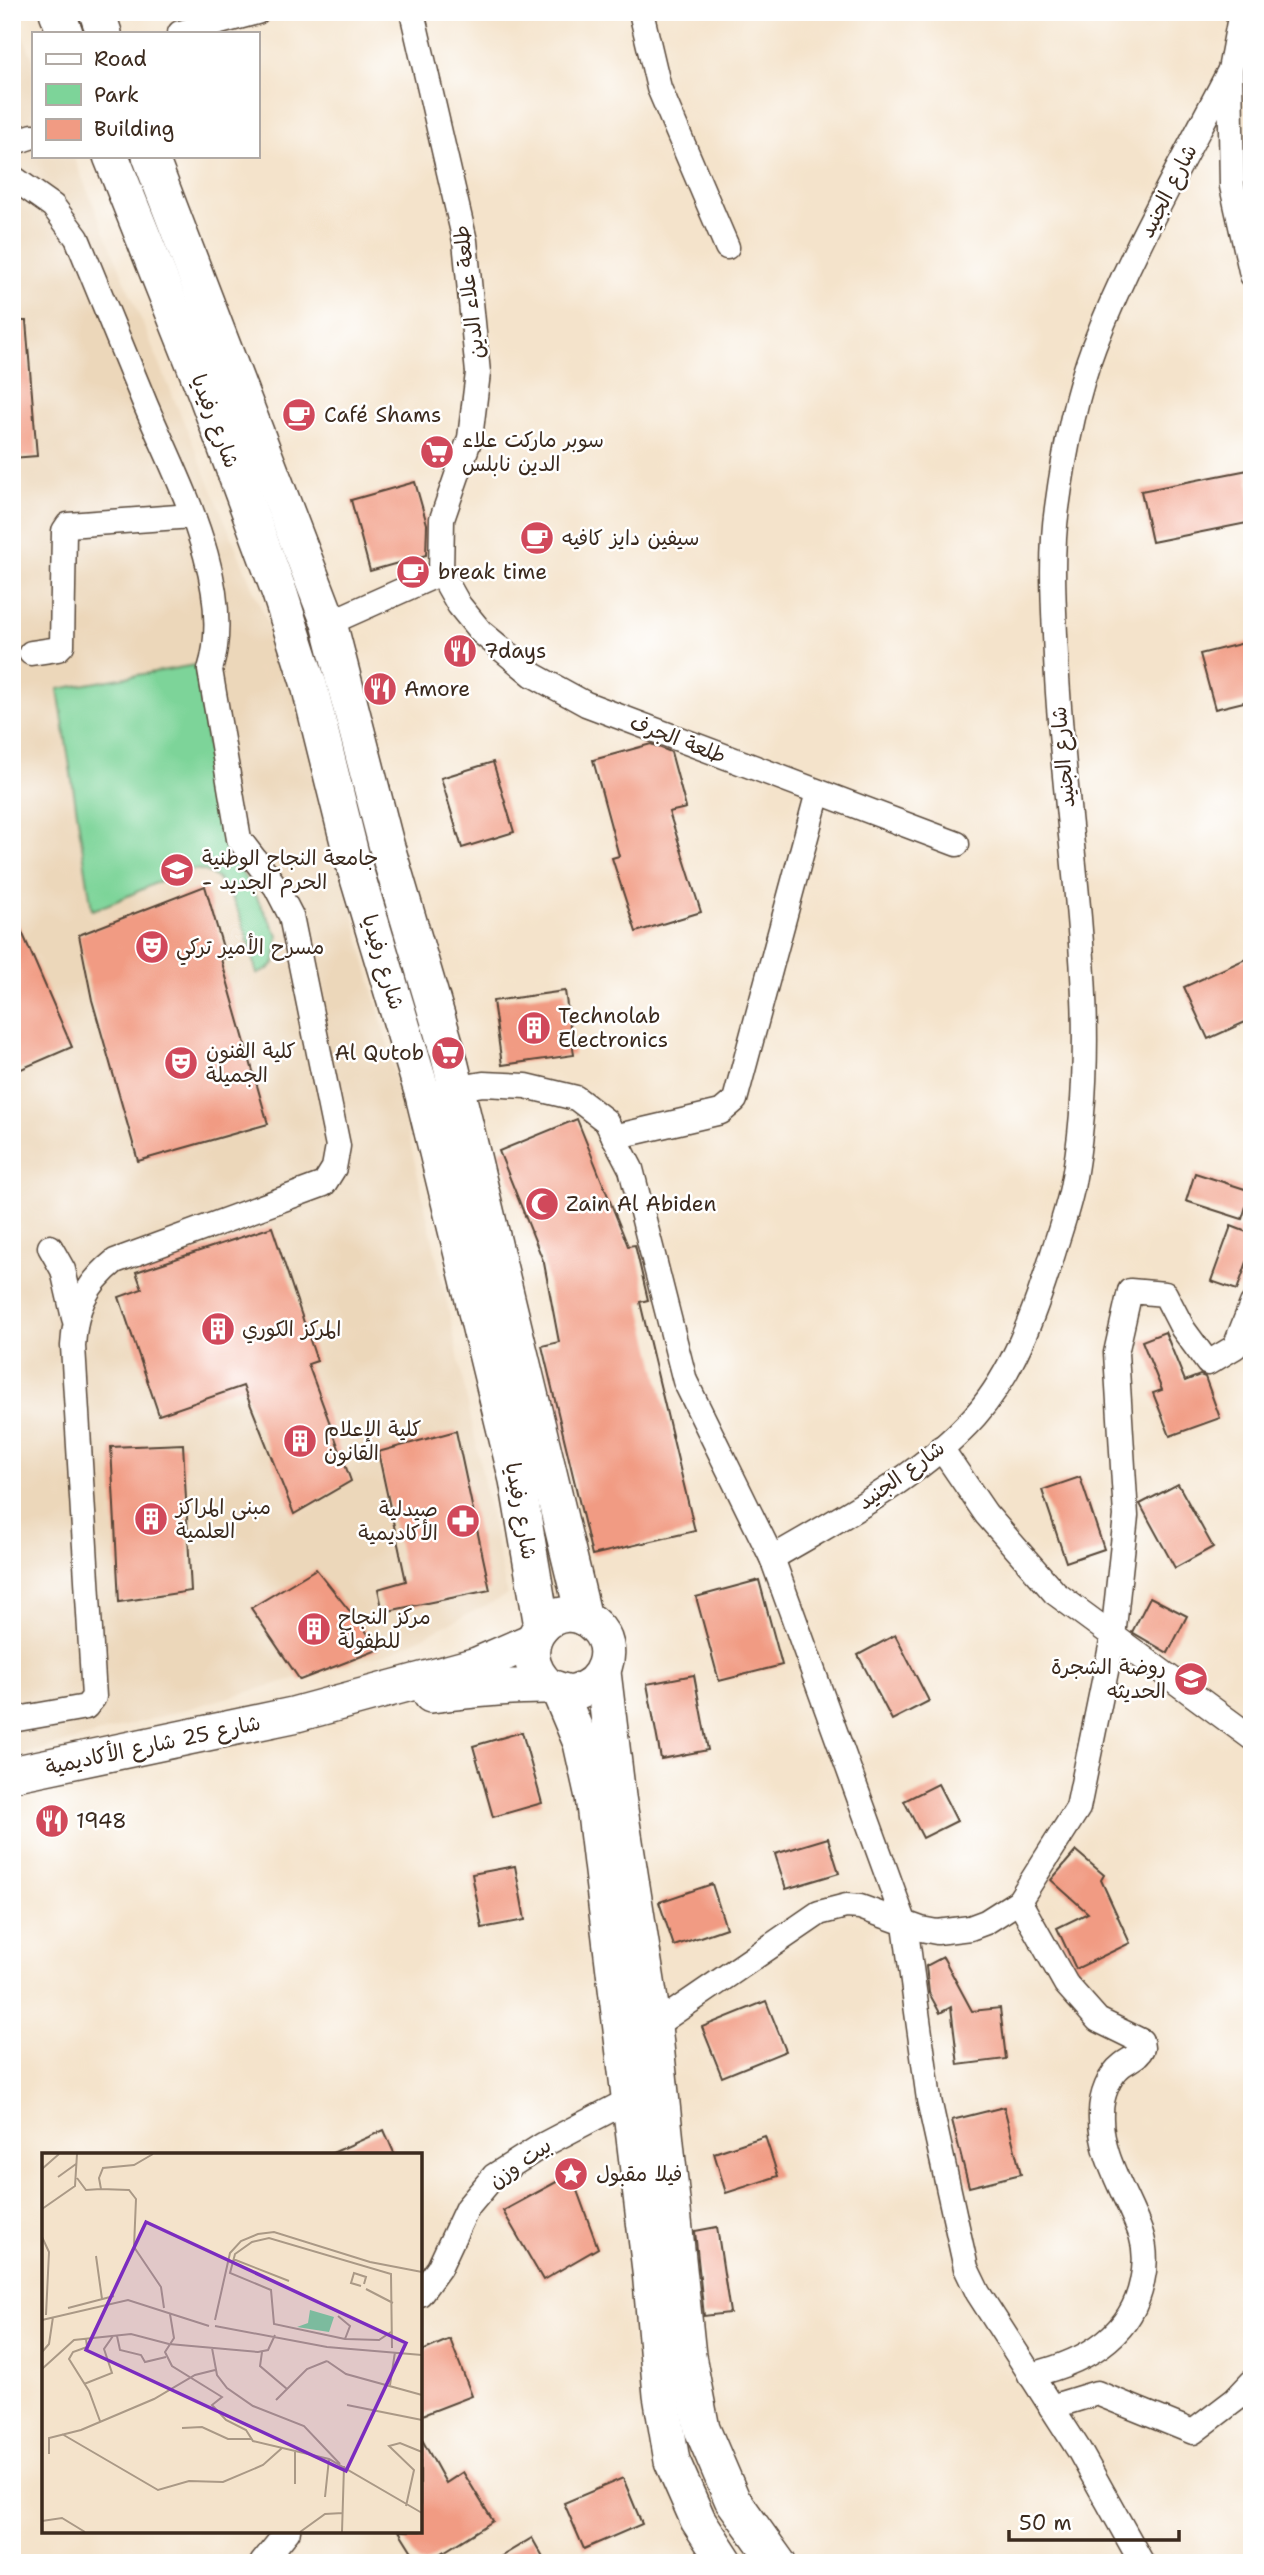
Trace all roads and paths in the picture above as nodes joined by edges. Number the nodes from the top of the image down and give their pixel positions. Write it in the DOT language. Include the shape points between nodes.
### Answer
graph roads {
  1 [pos="57,12"];
  2 [pos="97,12"];
  3 [pos="257,12"];
  4 [pos="412,12"];
  5 [pos="640,12"];
  6 [pos="1241,12"];
  7 [pos="65,32"];
  8 [pos="104,32"];
  9 [pos="184,32"];
  10 [pos="1244,37"];
  11 [pos="1230,70"];
  12 [pos="32,136"];
  13 [pos="12,143"];
  14 [pos="112,158"];
  15 [pos="151,158"];
  16 [pos="12,177"];
  17 [pos="1242,182"];
  18 [pos="727,247"];
  19 [pos="1252,275"];
  20 [pos="192,516"];
  21 [pos="442,573"];
  22 [pos="329,623"];
  23 [pos="31,653"];
  24 [pos="818,792"];
  25 [pos="957,844"];
  26 [pos="457,1088"];
  27 [pos="423,1095"];
  28 [pos="614,1137"];
  29 [pos="50,1247"];
  30 [pos="1252,1304"];
  31 [pos="74,1318"];
  32 [pos="941,1448"];
  33 [pos="772,1559"];
  34 [pos="584,1618"];
  35 [pos="537,1634"];
  36 [pos="1113,1637"];
  37 [pos="603,1672"];
  38 [pos="553,1689"];
  39 [pos="293,1715"];
  40 [pos="12,1720"];
  41 [pos="1252,1738"];
  42 [pos="12,1773"];
  43 [pos="1019,1901"];
  44 [pos="905,1924"];
  45 [pos="654,2026"];
  46 [pos="629,2100"];
  47 [pos="422,2291"];
  48 [pos="1031,2375"];
  49 [pos="1252,2382"];
  50 [pos="1051,2407"];
  51 [pos="286,2533"];
  52 [pos="262,2563"];
  53 [pos="726,2563"];
  54 [pos="778,2563"];
  55 [pos="1142,2563"];
  1 -- 7 [label="main road"];
  2 -- 8 [label="main road"];
  3 -- 9 [label="street"];
  4 -- 21 [label="street, طلعة علاء الدين" via="466,242 478,373 470,439 442,519"];
  5 -- 18 [label="street" via="659,88"];
  6 -- 10 [label="street"];
  10 -- 11 [label="street"];
  11 -- 17 [label="street, شارع الجنيد"];
  11 -- 32 [label="street, شارع الجنيد" via="1137,251 1093,349 1073,422 1056,511 1054,609 1059,732 1085,1004 1081,1112 1072,1189 1043,1286 1013,1359 977,1414"];
  12 -- 13 [label="street"];
  14 -- 27 [label="main road, شارع رفيديا" via="280,594"];
  15 -- 22 [label="main road, شارع رفيديا"];
  16 -- 20 [label="street" via="53,206 77,238"];
  17 -- 19 [label="street, شارع الجنيد"];
  20 -- 23 [label="street" via="66,526 62,645"];
  20 -- 31 [label="street" via="214,602 217,648 210,670 239,839 292,916 337,1157 330,1178 317,1188 115,1261 91,1284"];
  21 -- 22 [label="street"];
  21 -- 24 [label="street, طلعة الجرف" via="481,632 533,675 586,704"];
  22 -- 26 [label="main road, شارع رفيديا" via="386,844"];
  24 -- 25 [label="street, طلعة الجرف"];
  24 -- 28 [label="street" via="735,1100 721,1112"];
  26 -- 27 [label="street"];
  26 -- 28 [label="street" via="526,1086 576,1098 606,1121"];
  26 -- 34 [label="main road, شارع رفيديا"];
  27 -- 35 [label="main road, شارع رفيديا" via="517,1480"];
  28 -- 33 [label="street" via="631,1169 685,1381"];
  29 -- 31 [label="street" via="63,1270"];
  30 -- 36 [label="street" via="1235,1347 1208,1363 1165,1294 1130,1291 1116,1353 1126,1516"];
  31 -- 40 [label="street" via="94,1697 86,1707"];
  32 -- 33 [label="street, شارع الجنيد" via="862,1505"];
  32 -- 36 [label="street" via="986,1514 1055,1592"];
  33 -- 44 [label="street"];
  34 -- 35 [label="main road" via="559,1616"];
  34 -- 37 [label="main road" via="603,1635 607,1647"];
  35 -- 38 [label="main road" via="532,1666"];
  35 -- 39 [label="main road" via="477,1665"];
  36 -- 41 [label="street"];
  36 -- 43 [label="street" via="1080,1801"];
  37 -- 38 [label="main road" via="584,1689"];
  37 -- 45 [label="main road"];
  38 -- 39 [label="main road" via="461,1690"];
  38 -- 46 [label="main road" via="581,1743 593,1797"];
  39 -- 42 [label="main road, شارع 25 شارع الأكاديمية"];
  43 -- 44 [label="street" via="971,1928 937,1932"];
  43 -- 48 [label="street" via="1066,1984 1098,2020 1141,2041 1142,2048 1114,2074 1101,2114 1115,2178 1144,2247 1139,2295 1118,2330 1096,2350 1067,2365"];
  44 -- 45 [label="street" via="860,1907 819,1913"];
  44 -- 48 [label="street" via="929,2100 966,2268"];
  45 -- 54 [label="main road" via="688,2356 702,2429 732,2499"];
  46 -- 47 [label="street, بيت وزن" via="494,2176 467,2208 439,2268"];
  46 -- 53 [label="main road" via="672,2461 698,2520"];
  48 -- 50 [label="street"];
  49 -- 50 [label="street" via="1193,2432 1097,2393"];
  50 -- 55 [label="street"];
  51 -- 52 [label="street"];
}
